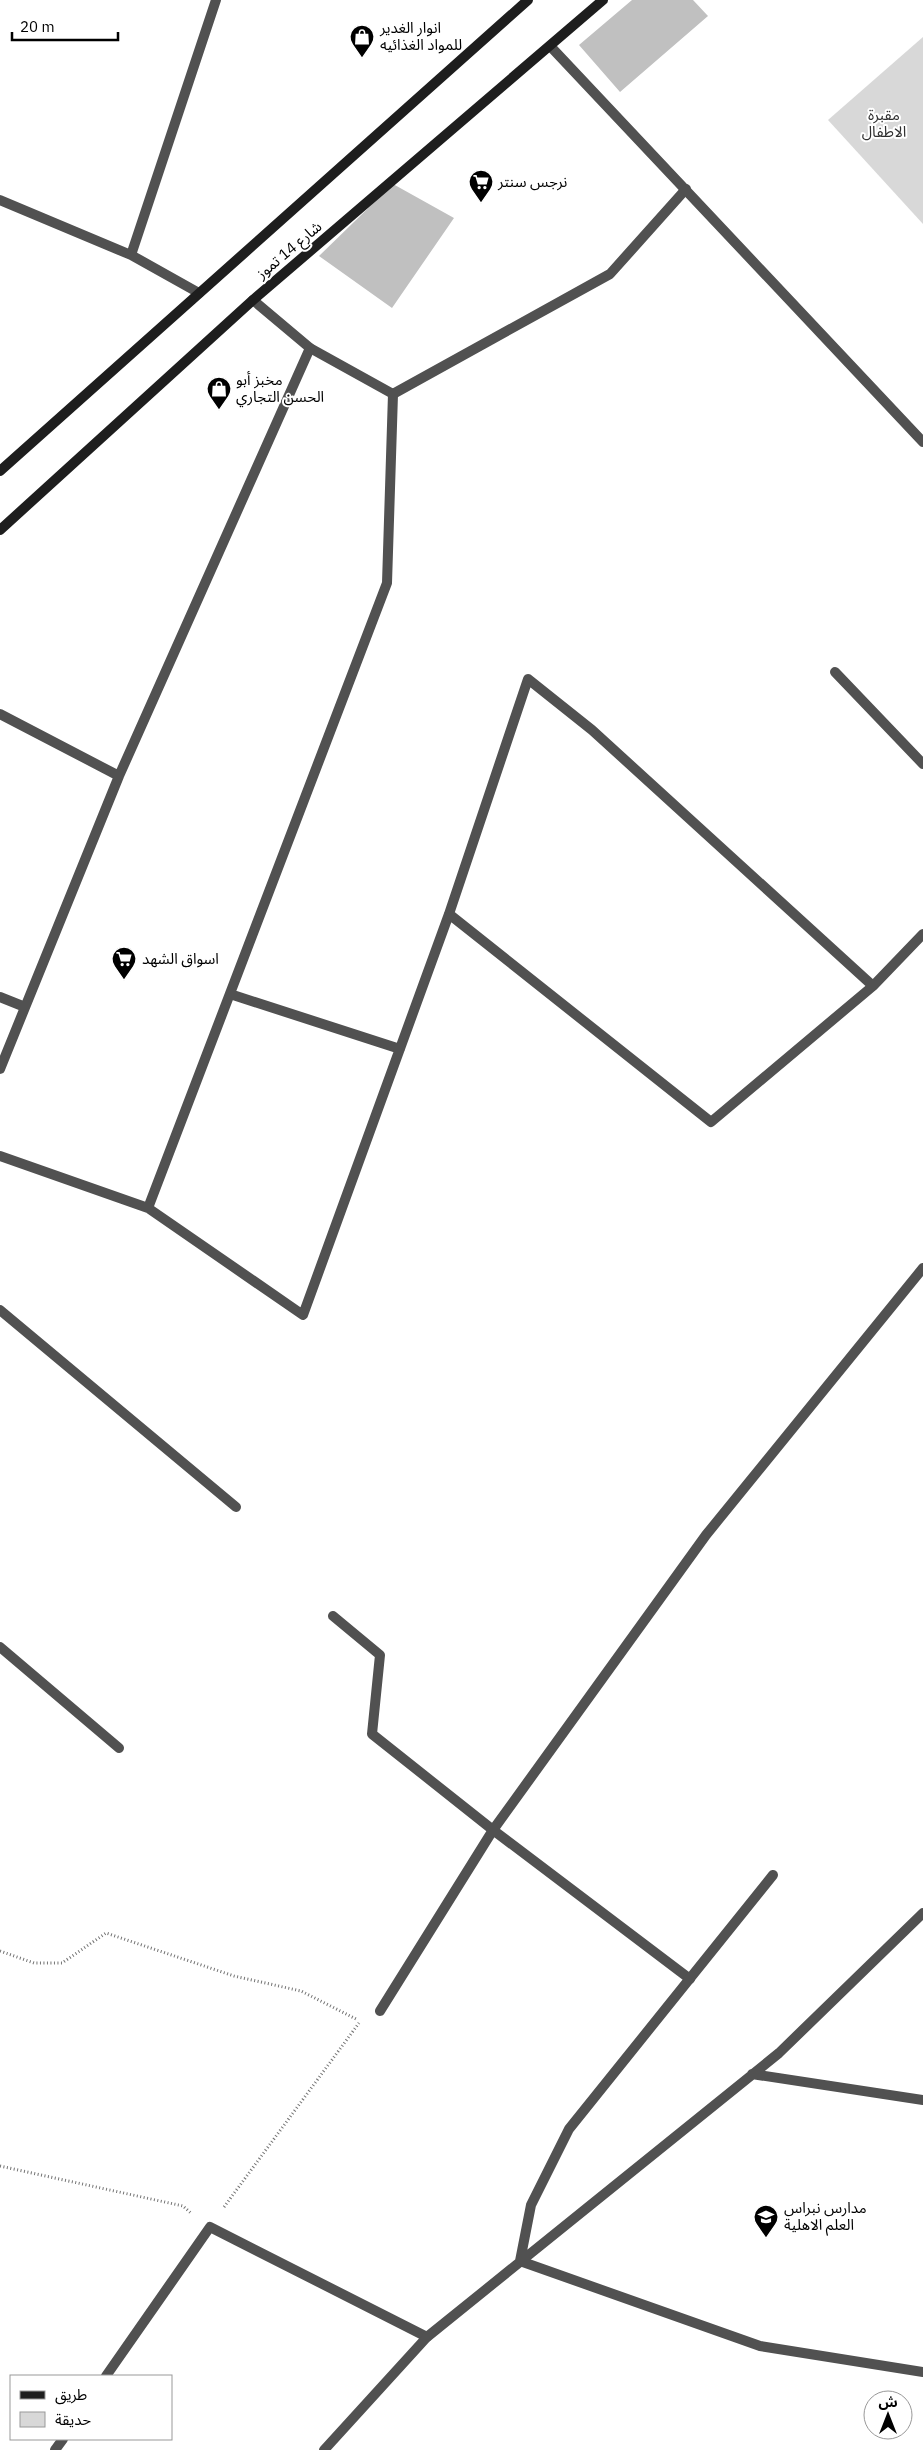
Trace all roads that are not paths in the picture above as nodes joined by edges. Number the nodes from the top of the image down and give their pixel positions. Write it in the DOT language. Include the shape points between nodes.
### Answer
graph roads {
  1 [pos="216,0"];
  2 [pos="528,0"];
  3 [pos="603,0"];
  4 [pos="551,47"];
  5 [pos="686,189"];
  6 [pos="0,200"];
  7 [pos="131,254"];
  8 [pos="199,293"];
  9 [pos="253,300"];
  10 [pos="310,348"];
  11 [pos="393,394"];
  12 [pos="923,442"];
  13 [pos="0,471"];
  14 [pos="0,530"];
  15 [pos="835,672"];
  16 [pos="0,714"];
  17 [pos="923,764"];
  18 [pos="119,776"];
  19 [pos="449,914"];
  20 [pos="923,934"];
  21 [pos="873,986"];
  22 [pos="230,994"];
  23 [pos="0,998"];
  24 [pos="25,1007"];
  25 [pos="400,1049"];
  26 [pos="0,1069"];
  27 [pos="0,1156"];
  28 [pos="148,1208"];
  29 [pos="923,1268"];
  30 [pos="0,1310"];
  31 [pos="236,1507"];
  32 [pos="333,1616"];
  33 [pos="0,1647"];
  34 [pos="119,1748"];
  35 [pos="493,1830"];
  36 [pos="773,1875"];
  37 [pos="923,1913"];
  38 [pos="690,1979"];
  39 [pos="380,2011"];
  40 [pos="752,2074"];
  41 [pos="923,2100"];
  42 [pos="520,2261"];
  43 [pos="426,2337"];
  44 [pos="923,2372"];
  45 [pos="107,2375"];
  46 [pos="324,2450"];
  1 -- 7 [label="street"];
  2 -- 8 [label="main road, شارع 14 تموز"];
  3 -- 4 [label="main road, شارع 14 تموز"];
  4 -- 5 [label="street"];
  4 -- 9 [label="main road, شارع 14 تموز"];
  5 -- 11 [label="street" via="610,274"];
  5 -- 12 [label="street"];
  6 -- 7 [label="street"];
  7 -- 8 [label="street"];
  8 -- 13 [label="main road, شارع 14 تموز"];
  9 -- 10 [label="street"];
  9 -- 14 [label="main road, شارع 14 تموز"];
  10 -- 11 [label="street"];
  10 -- 18 [label="street"];
  11 -- 22 [label="street" via="387,583"];
  15 -- 17 [label="street"];
  16 -- 18 [label="street"];
  18 -- 24 [label="street"];
  19 -- 21 [label="street" via="711,1122"];
  19 -- 21 [label="street" via="528,679 592,730"];
  19 -- 25 [label="street"];
  20 -- 21 [label="street"];
  22 -- 25 [label="street"];
  22 -- 28 [label="street"];
  23 -- 24 [label="street"];
  24 -- 26 [label="street"];
  25 -- 28 [label="street" via="304,1315"];
  27 -- 28 [label="street"];
  29 -- 35 [label="street" via="706,1534"];
  30 -- 31 [label="street"];
  32 -- 35 [label="street" via="380,1655 372,1734"];
  33 -- 34 [label="street"];
  35 -- 38 [label="street"];
  35 -- 39 [label="street"];
  36 -- 38 [label="street"];
  37 -- 40 [label="street" via="779,2053"];
  38 -- 42 [label="street" via="569,2129 531,2205"];
  40 -- 41 [label="street"];
  40 -- 42 [label="street"];
  42 -- 43 [label="street"];
  42 -- 44 [label="street" via="760,2346"];
  43 -- 45 [label="street" via="210,2227"];
  43 -- 46 [label="street"];
}
